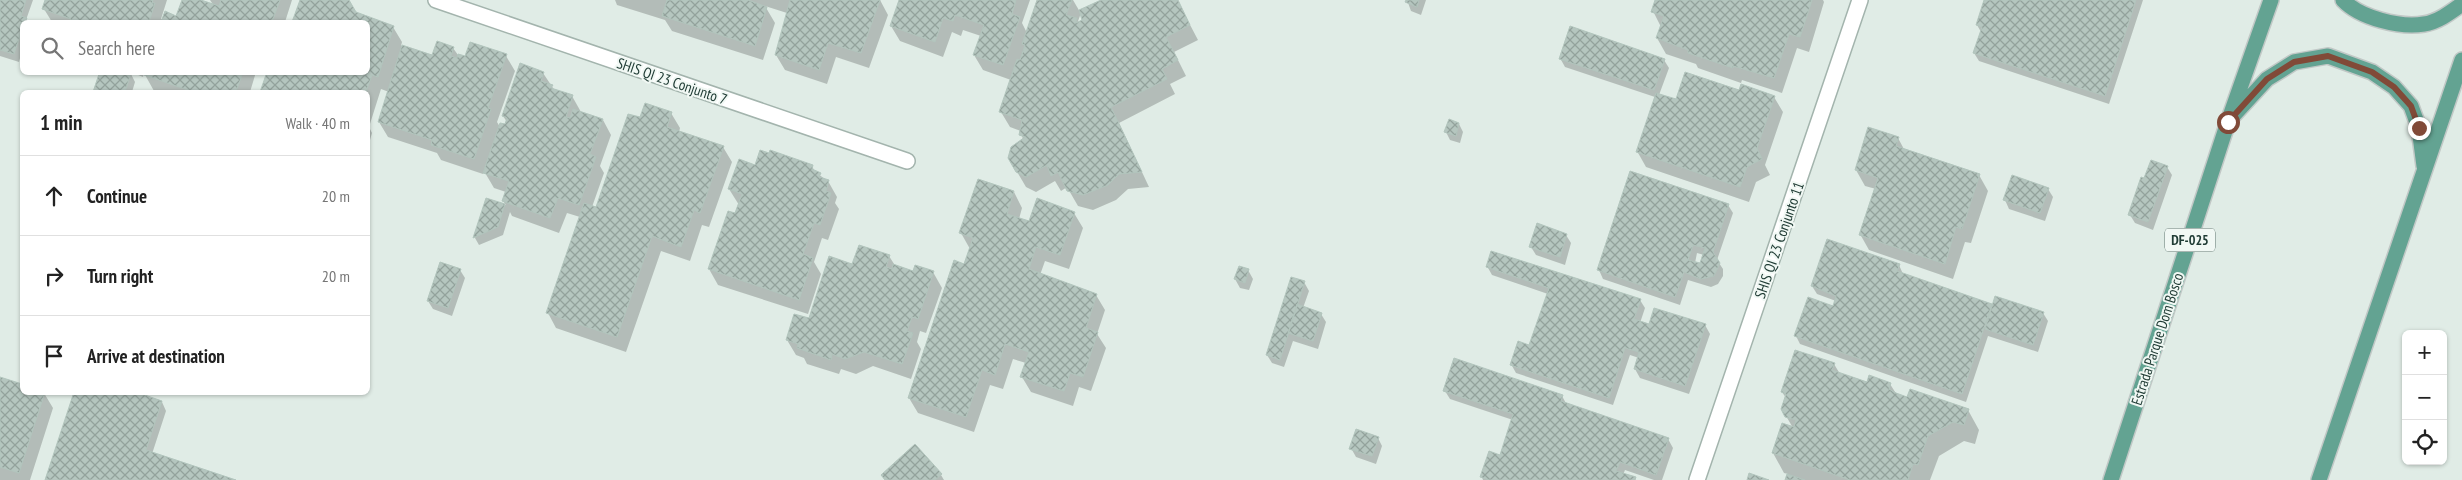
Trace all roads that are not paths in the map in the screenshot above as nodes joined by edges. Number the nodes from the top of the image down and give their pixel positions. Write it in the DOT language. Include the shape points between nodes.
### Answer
graph roads {
  1 [pos="436,0"];
  2 [pos="1860,0"];
  3 [pos="2270,0"];
  4 [pos="2343,0"];
  5 [pos="2462,4"];
  6 [pos="2462,60"];
  7 [pos="2228,122"];
  8 [pos="907,161"];
  9 [pos="2425,170"];
  10 [pos="1697,480"];
  11 [pos="2111,480"];
  12 [pos="2319,480"];
  1 -- 8 [label="street, SHIS QI 23 Conjunto 7"];
  2 -- 10 [label="street, SHIS QI 23 Conjunto 11"];
  3 -- 7 [label="main road, Estrada Parque Dom Bosco / DF-025"];
  4 -- 5 [label="main road" via="2386,23 2424,24 2441,18"];
  6 -- 9 [label="main road"];
  7 -- 9 [label="main road" via="2267,79 2294,62 2328,56 2372,72 2394,87 2411,106 2419,128"];
  7 -- 11 [label="main road, Estrada Parque Dom Bosco / DF-025"];
  9 -- 12 [label="main road"];
}
